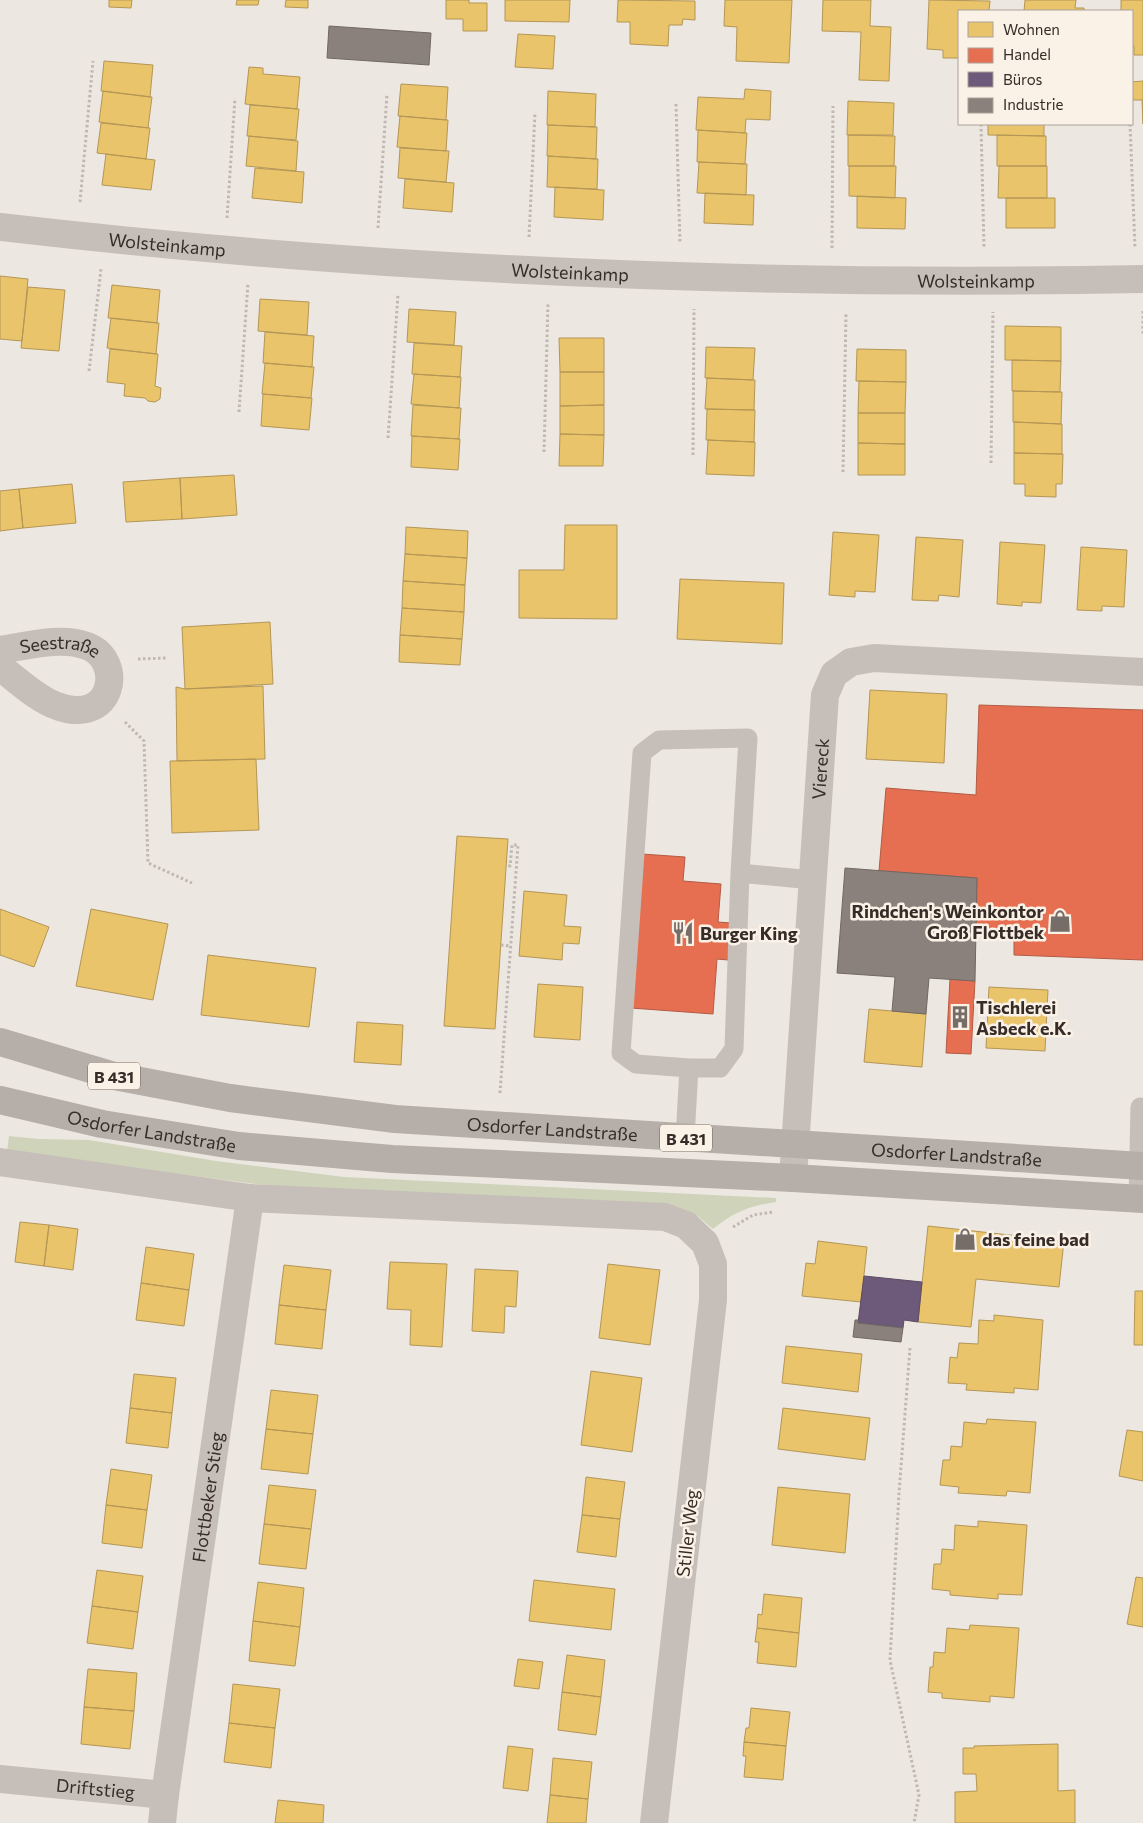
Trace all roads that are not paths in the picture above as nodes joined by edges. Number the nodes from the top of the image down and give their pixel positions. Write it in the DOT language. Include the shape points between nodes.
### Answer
graph roads {
  1 [pos="0,227"];
  2 [pos="1143,279"];
  3 [pos="0,650"];
  4 [pos="0,667"];
  5 [pos="1143,672"];
  6 [pos="740,873"];
  7 [pos="812,880"];
  8 [pos="0,1042"];
  9 [pos="689,1068"];
  10 [pos="0,1100"];
  11 [pos="1140,1107"];
  12 [pos="685,1138"];
  13 [pos="795,1145"];
  14 [pos="0,1162"];
  15 [pos="1141,1166"];
  16 [pos="793,1178"];
  17 [pos="250,1198"];
  18 [pos="1141,1199"];
  19 [pos="0,1779"];
  20 [pos="164,1795"];
  21 [pos="162,1823"];
  22 [pos="654,1823"];
  1 -- 2 [label="street, Wolsteinkamp" via="228,251 530,270 836,280"];
  3 -- 4 [label="street, Seestraße" via="67,642 87,646 102,654 108,670 109,687 103,701 90,710 73,711 55,706"];
  5 -- 7 [label="street, Viereck" via="874,658 851,662 834,674 825,695"];
  6 -- 7 [label="lane"];
  6 -- 9 [label="lane" via="734,1048 720,1068"];
  6 -- 9 [label="lane" via="748,738 659,740 642,753 621,1053 636,1064"];
  7 -- 13 [label="street, Viereck"];
  8 -- 12 [label="main road, Osdorfer Landstraße / B 431" via="114,1076 230,1098 394,1119"];
  9 -- 12 [label="lane"];
  10 -- 16 [label="main road, Osdorfer Landstraße / B 431" via="102,1124 239,1146 392,1158"];
  11 -- 15 [label="lane"];
  12 -- 13 [label="main road, Osdorfer Landstraße / B 431"];
  13 -- 15 [label="main road, Osdorfer Landstraße / B 431"];
  13 -- 16 [label="street, Viereck"];
  14 -- 17 [label="street"];
  15 -- 18 [label="lane"];
  16 -- 18 [label="main road, Osdorfer Landstraße / B 431"];
  17 -- 20 [label="street, Flottbeker Stieg"];
  17 -- 22 [label="street, Stiller Weg" via="665,1217 686,1225 705,1243 713,1264 713,1300"];
  19 -- 20 [label="street, Driftstieg"];
  20 -- 21 [label="street"];
}
